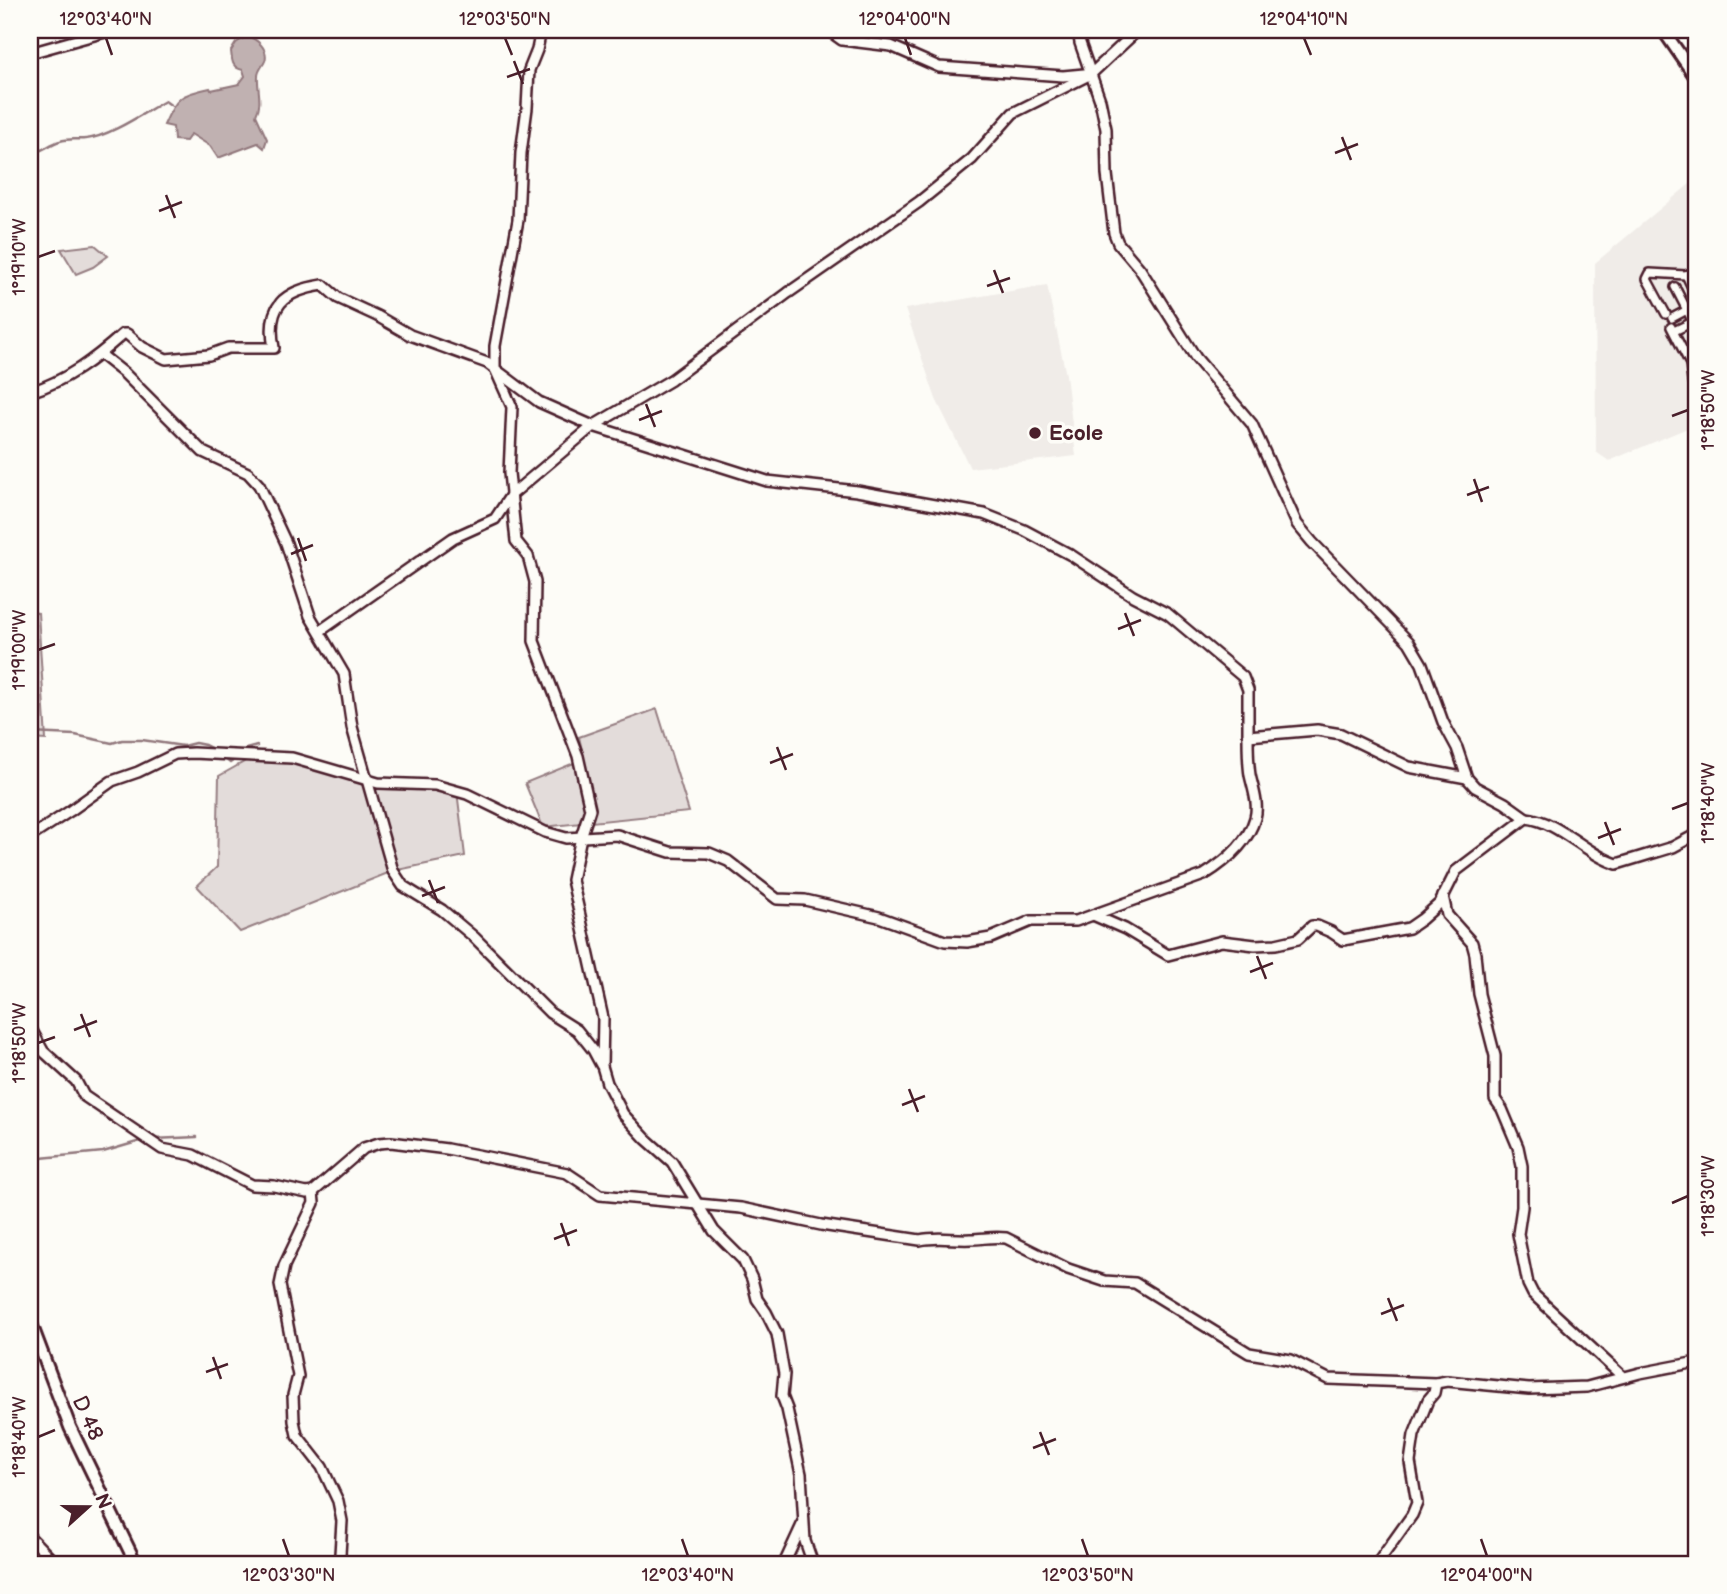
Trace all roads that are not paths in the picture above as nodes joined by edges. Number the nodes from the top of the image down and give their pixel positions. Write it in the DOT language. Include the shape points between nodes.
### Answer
graph roads {
  1 [pos="112,30"];
  2 [pos="541,30"];
  3 [pos="828,30"];
  4 [pos="1078,30"];
  5 [pos="1138,30"];
  6 [pos="1662,30"];
  7 [pos="93,32"];
  8 [pos="30,53"];
  9 [pos="1091,74"];
  10 [pos="1697,79"];
  11 [pos="1697,270"];
  12 [pos="1686,275"];
  13 [pos="1675,287"];
  14 [pos="1697,298"];
  15 [pos="1687,310"];
  16 [pos="1695,321"];
  17 [pos="1671,322"];
  18 [pos="100,354"];
  19 [pos="495,369"];
  20 [pos="1697,378"];
  21 [pos="30,392"];
  22 [pos="593,426"];
  23 [pos="511,495"];
  24 [pos="320,631"];
  25 [pos="1248,736"];
  26 [pos="1467,778"];
  27 [pos="369,781"];
  28 [pos="1526,818"];
  29 [pos="1697,834"];
  30 [pos="30,836"];
  31 [pos="581,837"];
  32 [pos="1443,894"];
  33 [pos="1093,915"];
  34 [pos="30,1027"];
  35 [pos="602,1066"];
  36 [pos="313,1192"];
  37 [pos="697,1205"];
  38 [pos="30,1321"];
  39 [pos="1697,1362"];
  40 [pos="1623,1377"];
  41 [pos="1436,1383"];
  42 [pos="802,1524"];
  43 [pos="30,1537"];
  44 [pos="56,1564"];
  45 [pos="136,1564"];
  46 [pos="343,1564"];
  47 [pos="784,1564"];
  48 [pos="813,1564"];
  49 [pos="1377,1564"];
  1 -- 7 [label="street"];
  2 -- 19 [label="street" via="529,70 518,220 495,346"];
  3 -- 9 [label="street" via="842,40 891,46 939,67"];
  4 -- 9 [label="street"];
  5 -- 9 [label="street"];
  6 -- 10 [label="street"];
  7 -- 8 [label="street"];
  9 -- 22 [label="street" via="1013,113 972,159 919,202 671,380"];
  9 -- 26 [label="street" via="1106,129 1107,174 1118,243 1140,269 1196,358 1252,424 1297,524 1409,642"];
  11 -- 12 [label="street"];
  12 -- 14 [label="street"];
  12 -- 17 [label="street" via="1650,273 1647,279"];
  13 -- 15 [label="street"];
  15 -- 16 [label="street"];
  15 -- 17 [label="street"];
  16 -- 17 [label="street"];
  17 -- 20 [label="street" via="1690,364 1692,381"];
  18 -- 19 [label="street" via="123,334 166,359 209,355 228,348 269,350 274,348 274,311 298,289 323,285 338,299 410,335"];
  18 -- 21 [label="street" via="54,385"];
  18 -- 24 [label="street" via="203,452 248,473 260,485 286,543 310,616"];
  19 -- 22 [label="street" via="538,402"];
  19 -- 23 [label="street" via="512,407"];
  22 -- 23 [label="street"];
  22 -- 25 [label="street" via="767,481 857,491 984,514 1024,530 1168,614 1243,677 1248,690"];
  23 -- 24 [label="street" via="495,519 453,538"];
  23 -- 31 [label="street" via="516,541 528,556 535,582 534,641 578,756 590,809"];
  24 -- 27 [label="street" via="344,674 352,727"];
  25 -- 26 [label="street" via="1317,730 1341,734 1409,767"];
  25 -- 33 [label="street" via="1256,817 1238,849 1204,874"];
  26 -- 28 [label="street"];
  27 -- 30 [label="street" via="292,758 175,754 111,781"];
  27 -- 31 [label="street" via="435,785 467,794 545,832"];
  27 -- 35 [label="street" via="393,871 403,886 442,910 550,1013 577,1030"];
  28 -- 29 [label="street" via="1554,828 1617,864 1673,847"];
  28 -- 32 [label="street" via="1468,860"];
  31 -- 33 [label="street" via="617,835 670,852 709,853 728,861 777,899 805,900 879,917 945,941 991,938 1031,921 1076,921"];
  31 -- 35 [label="street" via="572,880 603,1018"];
  32 -- 33 [label="street" via="1440,903 1409,928 1343,940 1312,926 1298,939 1276,944 1222,941 1168,955"];
  32 -- 40 [label="street" via="1447,915 1472,943 1495,1056 1495,1100 1513,1134 1522,1166 1518,1234 1528,1284 1533,1294"];
  34 -- 36 [label="street" via="43,1051 70,1075 84,1096 162,1149 193,1155 252,1185"];
  35 -- 37 [label="street" via="623,1114 672,1162"];
  36 -- 37 [label="street" via="364,1148 391,1142 567,1173 600,1195"];
  36 -- 46 [label="street" via="314,1203 280,1285 298,1376 293,1395 297,1435 322,1467 338,1501"];
  37 -- 41 [label="street" via="741,1208 920,1240 1006,1238 1068,1269 1104,1281 1135,1283 1249,1353 1291,1360 1328,1379"];
  37 -- 42 [label="street" via="714,1231 743,1260 757,1299 777,1334 782,1396 801,1474"];
  38 -- 45 [label="street, D 48" via="70,1427"];
  39 -- 40 [label="street"];
  40 -- 41 [label="street" via="1587,1387 1529,1389"];
  41 -- 49 [label="street" via="1414,1435 1410,1462 1417,1503"];
  42 -- 47 [label="street"];
  42 -- 48 [label="street"];
  43 -- 44 [label="street"];
}
